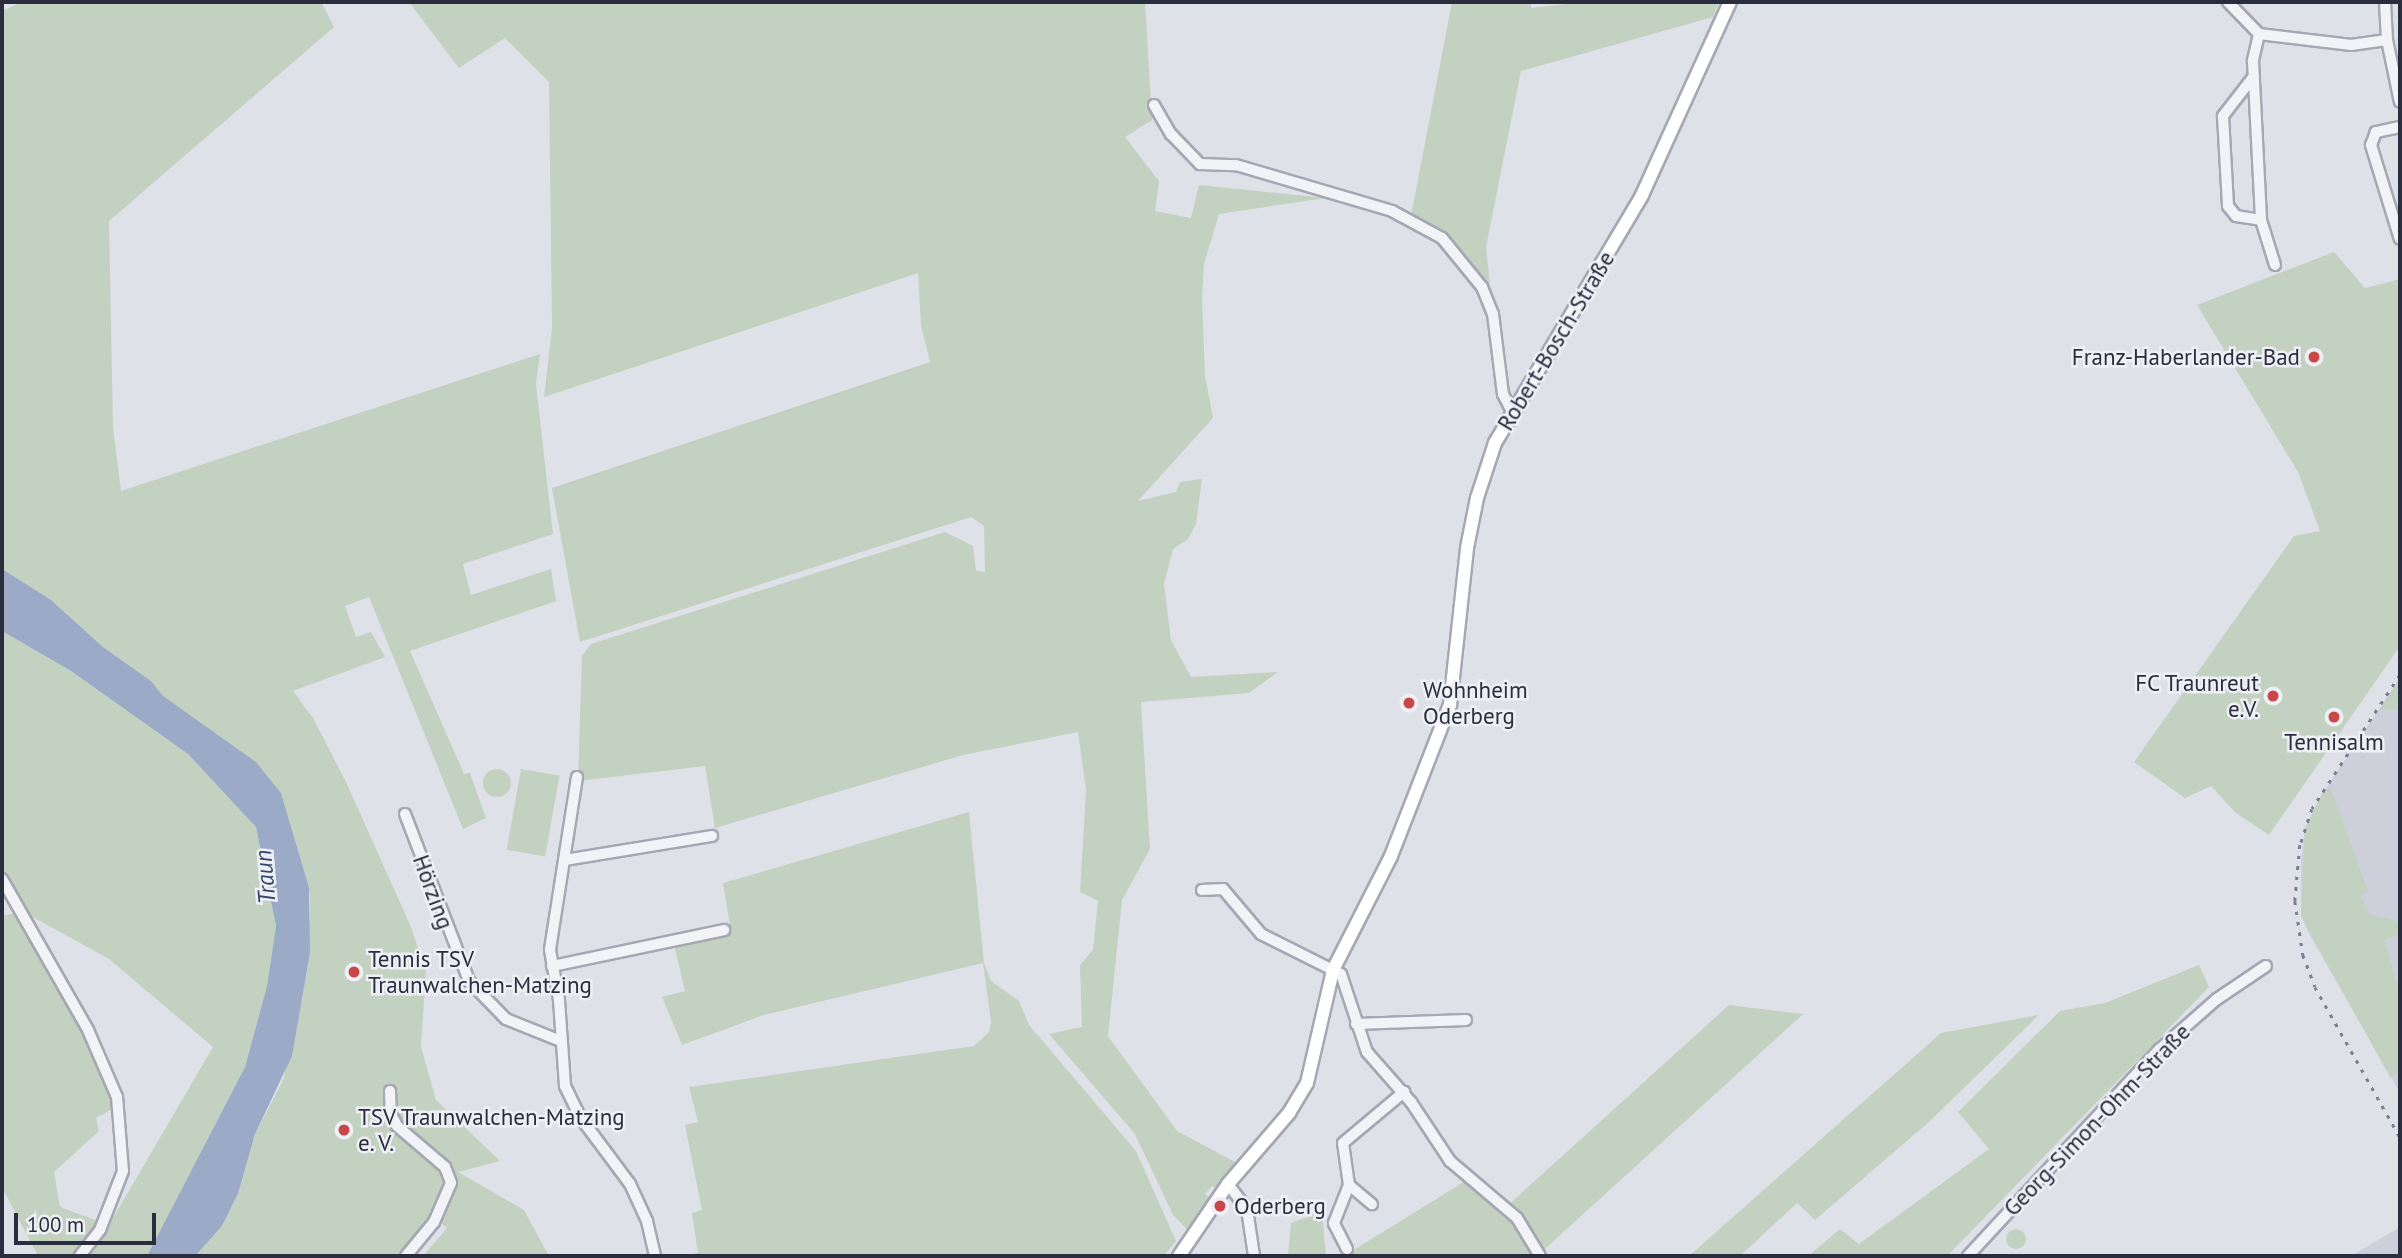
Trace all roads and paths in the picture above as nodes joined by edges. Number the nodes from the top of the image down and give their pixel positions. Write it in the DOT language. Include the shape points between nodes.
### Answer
graph roads {
  1 [pos="1730,2"];
  2 [pos="2228,2"];
  3 [pos="2385,2"];
  4 [pos="2259,34"];
  5 [pos="2387,40"];
  6 [pos="2254,76"];
  7 [pos="2400,102"];
  8 [pos="1154,105"];
  9 [pos="2400,127"];
  10 [pos="2261,220"];
  11 [pos="2400,239"];
  12 [pos="2275,265"];
  13 [pos="1511,410"];
  14 [pos="577,777"];
  15 [pos="405,814"];
  16 [pos="712,836"];
  17 [pos="565,860"];
  18 [pos="2,878"];
  19 [pos="1202,890"];
  20 [pos="724,929"];
  21 [pos="552,966"];
  22 [pos="2266,966"];
  23 [pos="1333,970"];
  24 [pos="1466,1020"];
  25 [pos="1356,1024"];
  26 [pos="561,1041"];
  27 [pos="390,1091"];
  28 [pos="1404,1092"];
  29 [pos="1228,1184"];
  30 [pos="1349,1185"];
  31 [pos="1371,1204"];
  32 [pos="1347,1250"];
  33 [pos="80,1256"];
  34 [pos="406,1256"];
  35 [pos="656,1256"];
  36 [pos="1179,1256"];
  37 [pos="1254,1256"];
  38 [pos="1540,1256"];
  39 [pos="1968,1256"];
  1 -- 13 [label="main road, Robert-Bosch-Straße" via="1642,195"];
  2 -- 4 [label="street"];
  3 -- 5 [label="street"];
  4 -- 5 [label="street" via="2351,45"];
  4 -- 6 [label="street"];
  5 -- 7 [label="street"];
  6 -- 10 [label="street"];
  6 -- 10 [label="street" via="2223,116 2228,206 2236,216"];
  8 -- 13 [label="street" via="1171,134 1200,164 1236,165 1392,211 1442,238 1482,286 1495,324 1503,394"];
  9 -- 11 [label="street" via="2376,132 2371,145"];
  10 -- 12 [label="street"];
  13 -- 23 [label="main road, Robert-Bosch-Straße" via="1477,498 1444,724 1391,856"];
  14 -- 17 [label="street"];
  15 -- 26 [label="street, Hörzing" via="469,981 506,1019"];
  16 -- 17 [label="street"];
  17 -- 21 [label="street" via="553,918"];
  18 -- 33 [label="street" via="88,1030 117,1097 123,1171 100,1230"];
  19 -- 23 [label="street" via="1223,889 1261,934"];
  20 -- 21 [label="street"];
  21 -- 26 [label="street"];
  22 -- 39 [label="street, Georg-Simon-Ohm-Straße" via="2217,999 2160,1049"];
  23 -- 25 [label="street" via="1346,983"];
  23 -- 29 [label="main road, Robert-Bosch-Straße" via="1317,1054 1301,1094"];
  24 -- 25 [label="street"];
  25 -- 28 [label="street" via="1367,1052"];
  26 -- 35 [label="street" via="569,1096 630,1184"];
  27 -- 34 [label="street" via="391,1114 397,1126 445,1167 451,1183 434,1222"];
  28 -- 30 [label="street" via="1346,1137 1341,1149"];
  28 -- 38 [label="street" via="1438,1145 1469,1179 1517,1218"];
  29 -- 36 [label="main road, Robert-Bosch-Straße"];
  29 -- 37 [label="street" via="1247,1209"];
  30 -- 31 [label="street"];
  30 -- 32 [label="street" via="1334,1216"];
}
